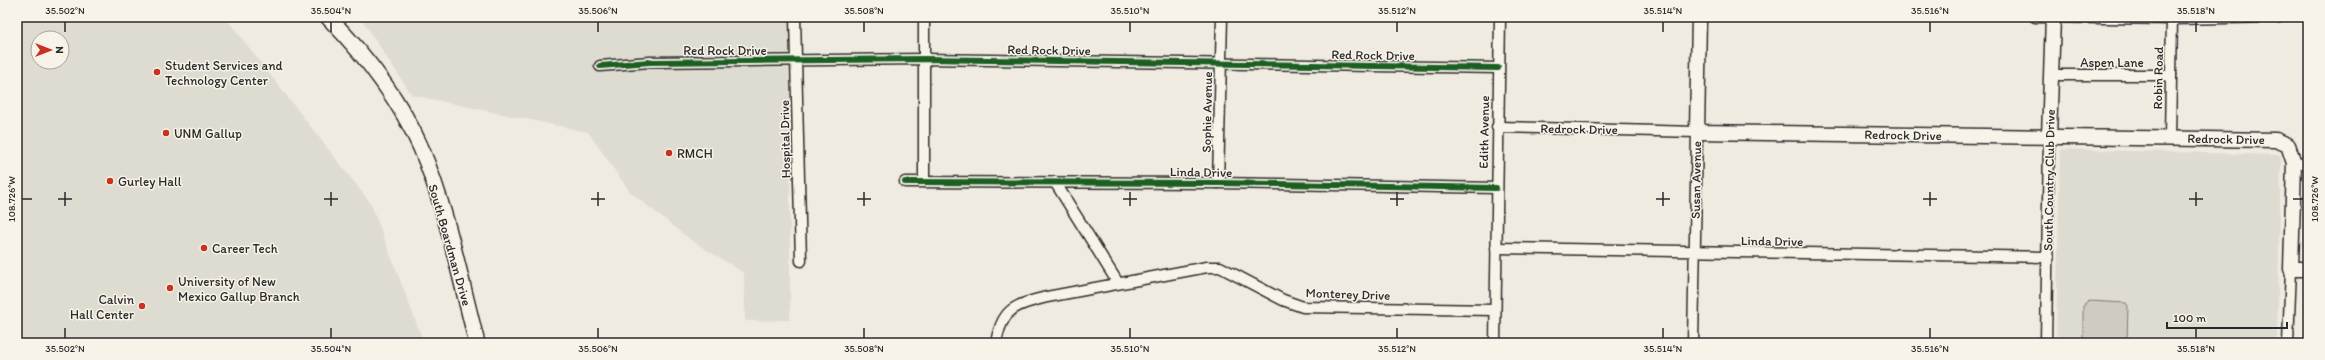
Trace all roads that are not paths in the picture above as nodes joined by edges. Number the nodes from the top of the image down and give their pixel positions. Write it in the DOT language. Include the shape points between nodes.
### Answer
graph roads {
  1 [pos="328,17"];
  2 [pos="795,17"];
  3 [pos="924,17"];
  4 [pos="1222,17"];
  5 [pos="1500,17"];
  6 [pos="1698,17"];
  7 [pos="2035,17"];
  8 [pos="2053,17"];
  9 [pos="2279,17"];
  10 [pos="2172,18"];
  11 [pos="336,23"];
  12 [pos="924,60"];
  13 [pos="796,61"];
  14 [pos="1221,63"];
  15 [pos="600,66"];
  16 [pos="1498,68"];
  17 [pos="2052,75"];
  18 [pos="2171,75"];
  19 [pos="1497,127"];
  20 [pos="1697,132"];
  21 [pos="2049,137"];
  22 [pos="2170,138"];
  23 [pos="2294,163"];
  24 [pos="2308,163"];
  25 [pos="905,182"];
  26 [pos="924,182"];
  27 [pos="1055,182"];
  28 [pos="1218,183"];
  29 [pos="1496,188"];
  30 [pos="1496,248"];
  31 [pos="1695,253"];
  32 [pos="2048,257"];
  33 [pos="801,261"];
  34 [pos="2291,269"];
  35 [pos="2308,269"];
  36 [pos="1118,283"];
  37 [pos="1494,310"];
  38 [pos="477,343"];
  39 [pos="996,343"];
  40 [pos="1495,343"];
  41 [pos="1693,343"];
  42 [pos="2046,343"];
  43 [pos="2288,343"];
  1 -- 11 [label="main road, South Boardman Drive"];
  2 -- 13 [label="street, Hospital Drive"];
  3 -- 12 [label="street"];
  4 -- 14 [label="street, Sophie Avenue"];
  5 -- 16 [label="street, Edith Avenue"];
  6 -- 20 [label="main road, Susan Avenue"];
  7 -- 8 [label="street"];
  8 -- 10 [label="street"];
  8 -- 17 [label="main road, South Country Club Drive"];
  9 -- 10 [label="street"];
  10 -- 18 [label="street, Robin Road"];
  11 -- 38 [label="main road, South Boardman Drive" via="358,48 392,95 420,147 443,214"];
  12 -- 13 [label="street, Red Rock Drive"];
  12 -- 14 [label="street, Red Rock Drive"];
  12 -- 26 [label="street"];
  13 -- 15 [label="street, Red Rock Drive" via="650,62"];
  13 -- 33 [label="street, Hospital Drive"];
  14 -- 16 [label="street, Red Rock Drive"];
  14 -- 28 [label="street, Sophie Avenue"];
  16 -- 19 [label="street, Edith Avenue"];
  17 -- 18 [label="street, Aspen Lane"];
  17 -- 21 [label="main road, South Country Club Drive"];
  18 -- 22 [label="street, Robin Road"];
  19 -- 20 [label="street, Redrock Drive"];
  19 -- 29 [label="street, Edith Avenue"];
  20 -- 21 [label="main road, Redrock Drive"];
  20 -- 31 [label="street, Susan Avenue"];
  21 -- 22 [label="main road, Redrock Drive"];
  21 -- 32 [label="street, South Country Club Drive"];
  22 -- 23 [label="main road, Redrock Drive" via="2276,140 2288,145"];
  23 -- 24 [label="street"];
  23 -- 34 [label="main road"];
  25 -- 26 [label="street, Linda Drive"];
  26 -- 27 [label="street, Linda Drive"];
  27 -- 28 [label="street, Linda Drive"];
  27 -- 36 [label="street"];
  28 -- 29 [label="street, Linda Drive"];
  29 -- 30 [label="street, Edith Avenue"];
  30 -- 31 [label="street, Linda Drive"];
  30 -- 37 [label="street, Edith Avenue"];
  31 -- 32 [label="street, Linda Drive"];
  31 -- 41 [label="street, Susan Avenue"];
  32 -- 42 [label="street, South Country Club Drive"];
  34 -- 35 [label="main road"];
  34 -- 43 [label="street"];
  36 -- 37 [label="street, Monterey Drive" via="1207,267 1220,267 1282,300 1303,307"];
  36 -- 39 [label="street, Monterey Drive" via="1022,304 1006,314 999,325"];
  37 -- 40 [label="street, Edith Avenue"];
}
